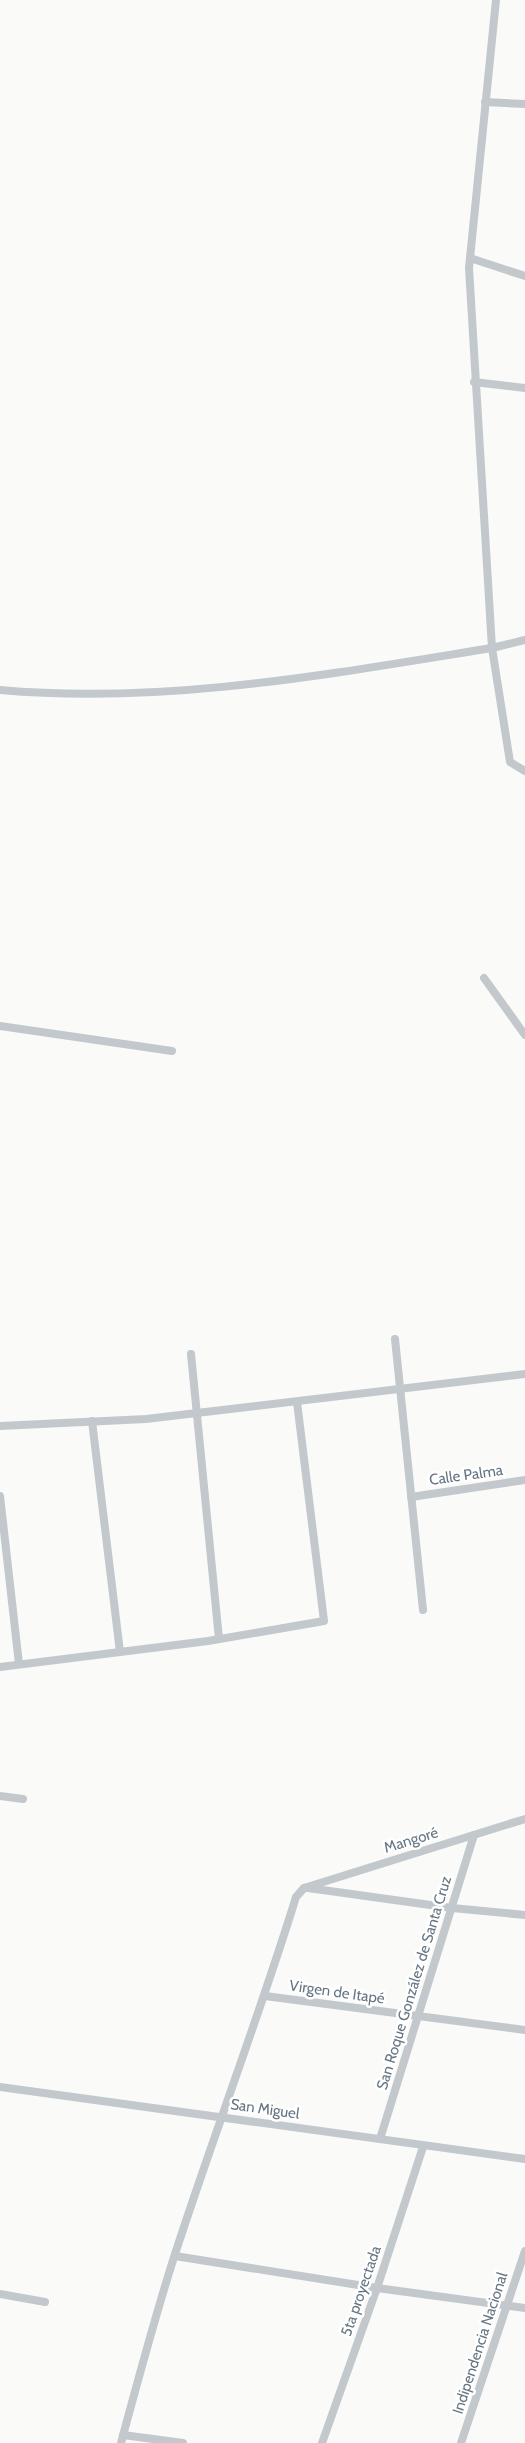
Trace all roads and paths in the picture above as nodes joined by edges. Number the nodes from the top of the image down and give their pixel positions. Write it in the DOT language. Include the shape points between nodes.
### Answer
graph roads {
  1 [pos="496,0"];
  2 [pos="485,102"];
  3 [pos="525,104"];
  4 [pos="470,258"];
  5 [pos="525,276"];
  6 [pos="474,382"];
  7 [pos="525,388"];
  8 [pos="525,640"];
  9 [pos="492,648"];
  10 [pos="0,690"];
  11 [pos="525,771"];
  12 [pos="484,978"];
  13 [pos="0,1026"];
  14 [pos="522,1026"];
  15 [pos="525,1035"];
  16 [pos="172,1051"];
  17 [pos="395,1339"];
  18 [pos="191,1354"];
  19 [pos="525,1374"];
  20 [pos="400,1390"];
  21 [pos="297,1402"];
  22 [pos="197,1413"];
  23 [pos="92,1422"];
  24 [pos="0,1426"];
  25 [pos="525,1480"];
  26 [pos="0,1496"];
  27 [pos="411,1497"];
  28 [pos="423,1610"];
  29 [pos="219,1639"];
  30 [pos="120,1652"];
  31 [pos="19,1664"];
  32 [pos="0,1667"];
  33 [pos="0,1796"];
  34 [pos="22,1799"];
  35 [pos="525,1819"];
  36 [pos="474,1835"];
  37 [pos="304,1888"];
  38 [pos="452,1908"];
  39 [pos="525,1915"];
  40 [pos="265,1996"];
  41 [pos="418,2017"];
  42 [pos="525,2030"];
  43 [pos="0,2087"];
  44 [pos="221,2117"];
  45 [pos="380,2139"];
  46 [pos="423,2147"];
  47 [pos="525,2159"];
  48 [pos="525,2251"];
  49 [pos="175,2256"];
  50 [pos="377,2288"];
  51 [pos="0,2294"];
  52 [pos="45,2302"];
  53 [pos="507,2305"];
  54 [pos="525,2308"];
  55 [pos="122,2439"];
  56 [pos="183,2443"];
  57 [pos="322,2443"];
  58 [pos="461,2443"];
  1 -- 2 [label="street"];
  2 -- 3 [label="street"];
  2 -- 4 [label="street"];
  4 -- 5 [label="street"];
  4 -- 6 [label="street"];
  6 -- 7 [label="street"];
  6 -- 9 [label="street"];
  8 -- 9 [label="street"];
  9 -- 10 [label="street" via="230,687 46,694"];
  9 -- 11 [label="street" via="510,762"];
  12 -- 14 [label="street"];
  13 -- 16 [label="street"];
  14 -- 15 [label="street"];
  17 -- 20 [label="street"];
  18 -- 22 [label="street"];
  19 -- 20 [label="street"];
  20 -- 21 [label="street"];
  20 -- 27 [label="street"];
  21 -- 22 [label="street"];
  21 -- 29 [label="street" via="324,1621"];
  22 -- 23 [label="street"];
  22 -- 29 [label="street"];
  23 -- 24 [label="street"];
  23 -- 30 [label="street"];
  25 -- 27 [label="street, Calle Palma"];
  26 -- 31 [label="street"];
  27 -- 28 [label="street"];
  29 -- 30 [label="street"];
  30 -- 31 [label="street"];
  31 -- 32 [label="street"];
  33 -- 34 [label="street"];
  35 -- 36 [label="street, Mangoré"];
  36 -- 37 [label="street, Mangoré"];
  36 -- 38 [label="street, San Roque González de Santa Cruz"];
  37 -- 38 [label="street"];
  37 -- 40 [label="street" via="296,1897"];
  38 -- 39 [label="street"];
  38 -- 41 [label="street, San Roque González de Santa Cruz"];
  40 -- 41 [label="street, Virgen de Itapé"];
  40 -- 44 [label="street"];
  41 -- 42 [label="street, Virgen de Itapé"];
  41 -- 45 [label="street, San Roque González de Santa Cruz"];
  43 -- 44 [label="street, San Miguel"];
  44 -- 45 [label="street, San Miguel"];
  44 -- 49 [label="street"];
  45 -- 46 [label="street, San Miguel"];
  46 -- 47 [label="street, San Miguel"];
  46 -- 50 [label="street, 5ta proyectada"];
  48 -- 53 [label="street, Indipendencia Nacional"];
  49 -- 50 [label="street"];
  49 -- 55 [label="street"];
  50 -- 53 [label="street"];
  50 -- 57 [label="street, 5ta proyectada"];
  51 -- 52 [label="street"];
  53 -- 54 [label="street"];
  53 -- 58 [label="street, Indipendencia Nacional"];
  55 -- 56 [label="street"];
}
